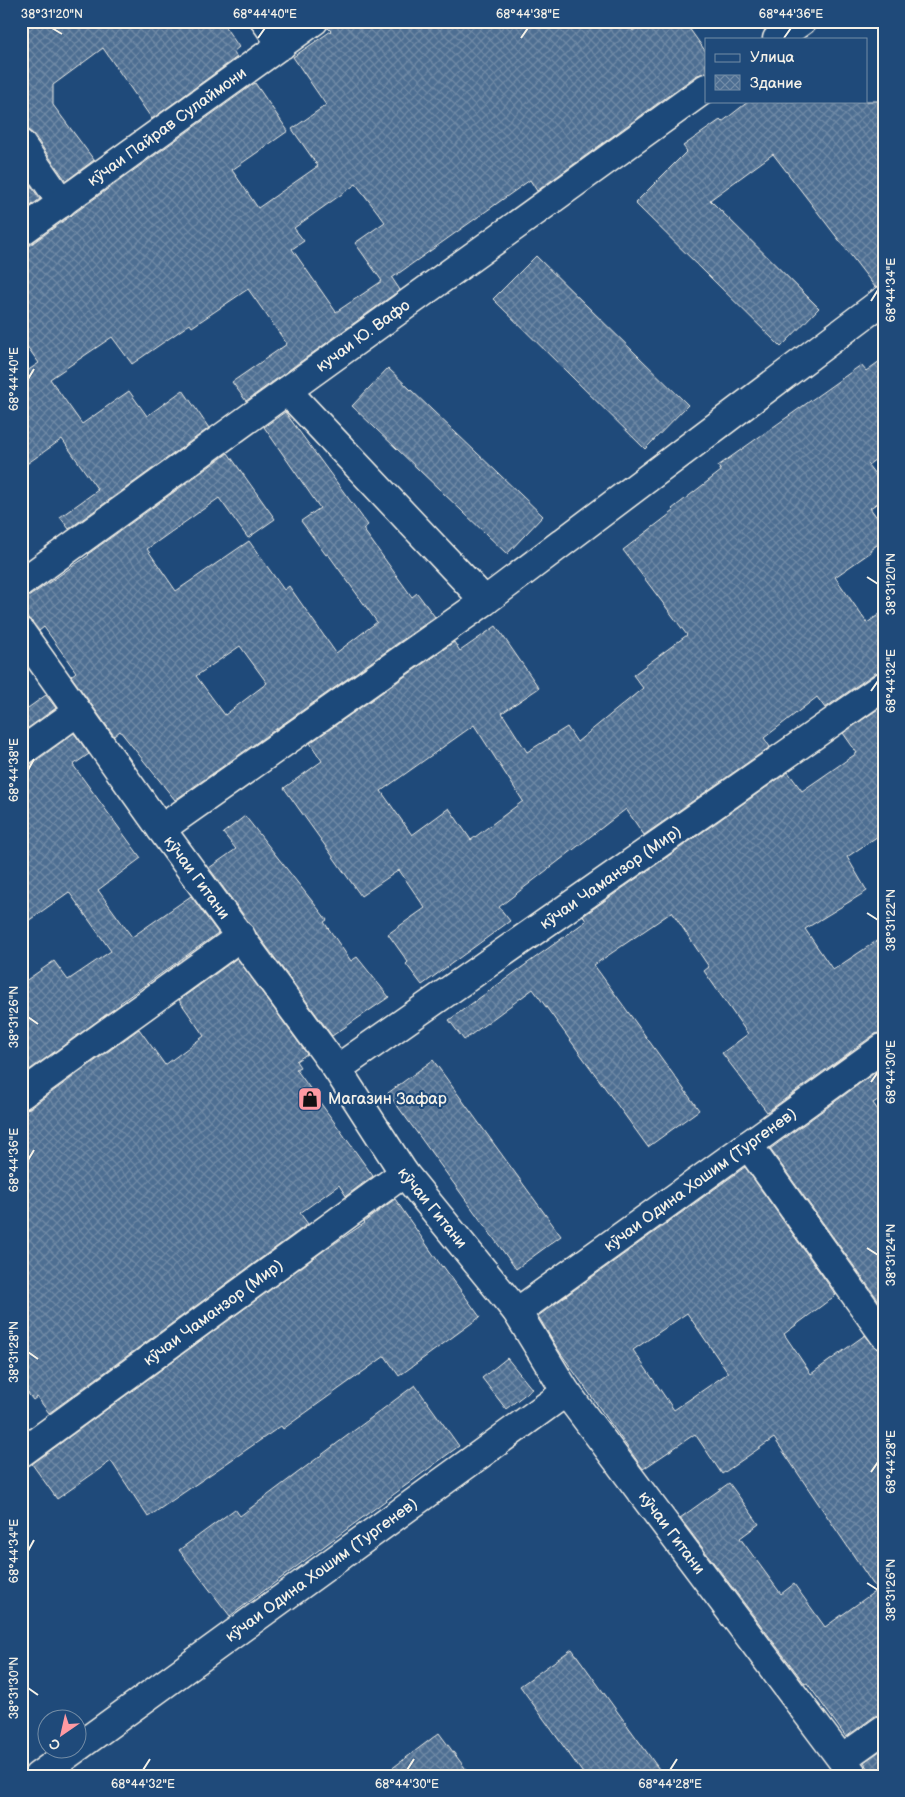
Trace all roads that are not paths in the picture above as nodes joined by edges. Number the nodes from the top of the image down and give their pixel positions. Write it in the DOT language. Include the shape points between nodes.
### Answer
graph roads {
  1 [pos="265,21"];
  2 [pos="314,21"];
  3 [pos="802,21"];
  4 [pos="778,38"];
  5 [pos="282,45"];
  6 [pos="705,89"];
  7 [pos="21,144"];
  8 [pos="62,203"];
  9 [pos="21,232"];
  10 [pos="884,300"];
  11 [pos="287,391"];
  12 [pos="21,583"];
  13 [pos="485,601"];
  14 [pos="21,632"];
  15 [pos="884,686"];
  16 [pos="78,712"];
  17 [pos="21,752"];
  18 [pos="161,829"];
  19 [pos="241,936"];
  20 [pos="884,1047"];
  21 [pos="337,1068"];
  22 [pos="21,1095"];
  23 [pos="748,1145"];
  24 [pos="404,1173"];
  25 [pos="516,1312"];
  26 [pos="884,1335"];
  27 [pos="566,1392"];
  28 [pos="21,1452"];
  29 [pos="884,1729"];
  30 [pos="88,1740"];
  31 [pos="60,1760"];
  32 [pos="848,1767"];
  33 [pos="38,1776"];
  1 -- 5 [label="street"];
  2 -- 5 [label="street, кӯчаи Пайрав Сулаймони"];
  3 -- 4 [label="street"];
  5 -- 8 [label="street, кӯчаи Пайрав Сулаймони"];
  6 -- 11 [label="street, кучаи Ю. Вафо"];
  7 -- 8 [label="street"];
  8 -- 9 [label="street, кӯчаи Пайрав Сулаймони"];
  10 -- 13 [label="street"];
  11 -- 12 [label="street, кучаи Ю. Вафо"];
  11 -- 13 [label="street"];
  13 -- 18 [label="street"];
  14 -- 16 [label="street, кӯчаи Гитани"];
  15 -- 21 [label="street, кӯчаи Чаманзор (Мир)"];
  16 -- 17 [label="street"];
  16 -- 18 [label="street, кӯчаи Гитани"];
  18 -- 19 [label="street, кӯчаи Гитани"];
  19 -- 21 [label="street, кӯчаи Гитани"];
  19 -- 22 [label="street"];
  20 -- 23 [label="street, кӯчаи Одина Хошим (Тургенев)"];
  21 -- 24 [label="street, кӯчаи Гитани"];
  23 -- 25 [label="street, кӯчаи Одина Хошим (Тургенев)"];
  23 -- 26 [label="street"];
  24 -- 25 [label="street, кӯчаи Гитани"];
  24 -- 28 [label="street, кӯчаи Чаманзор (Мир)"];
  25 -- 27 [label="street, кӯчаи Гитани"];
  27 -- 30 [label="street, кӯчаи Одина Хошим (Тургенев)"];
  27 -- 32 [label="street, кӯчаи Гитани"];
  29 -- 32 [label="street"];
  31 -- 33 [label="street"];
}
